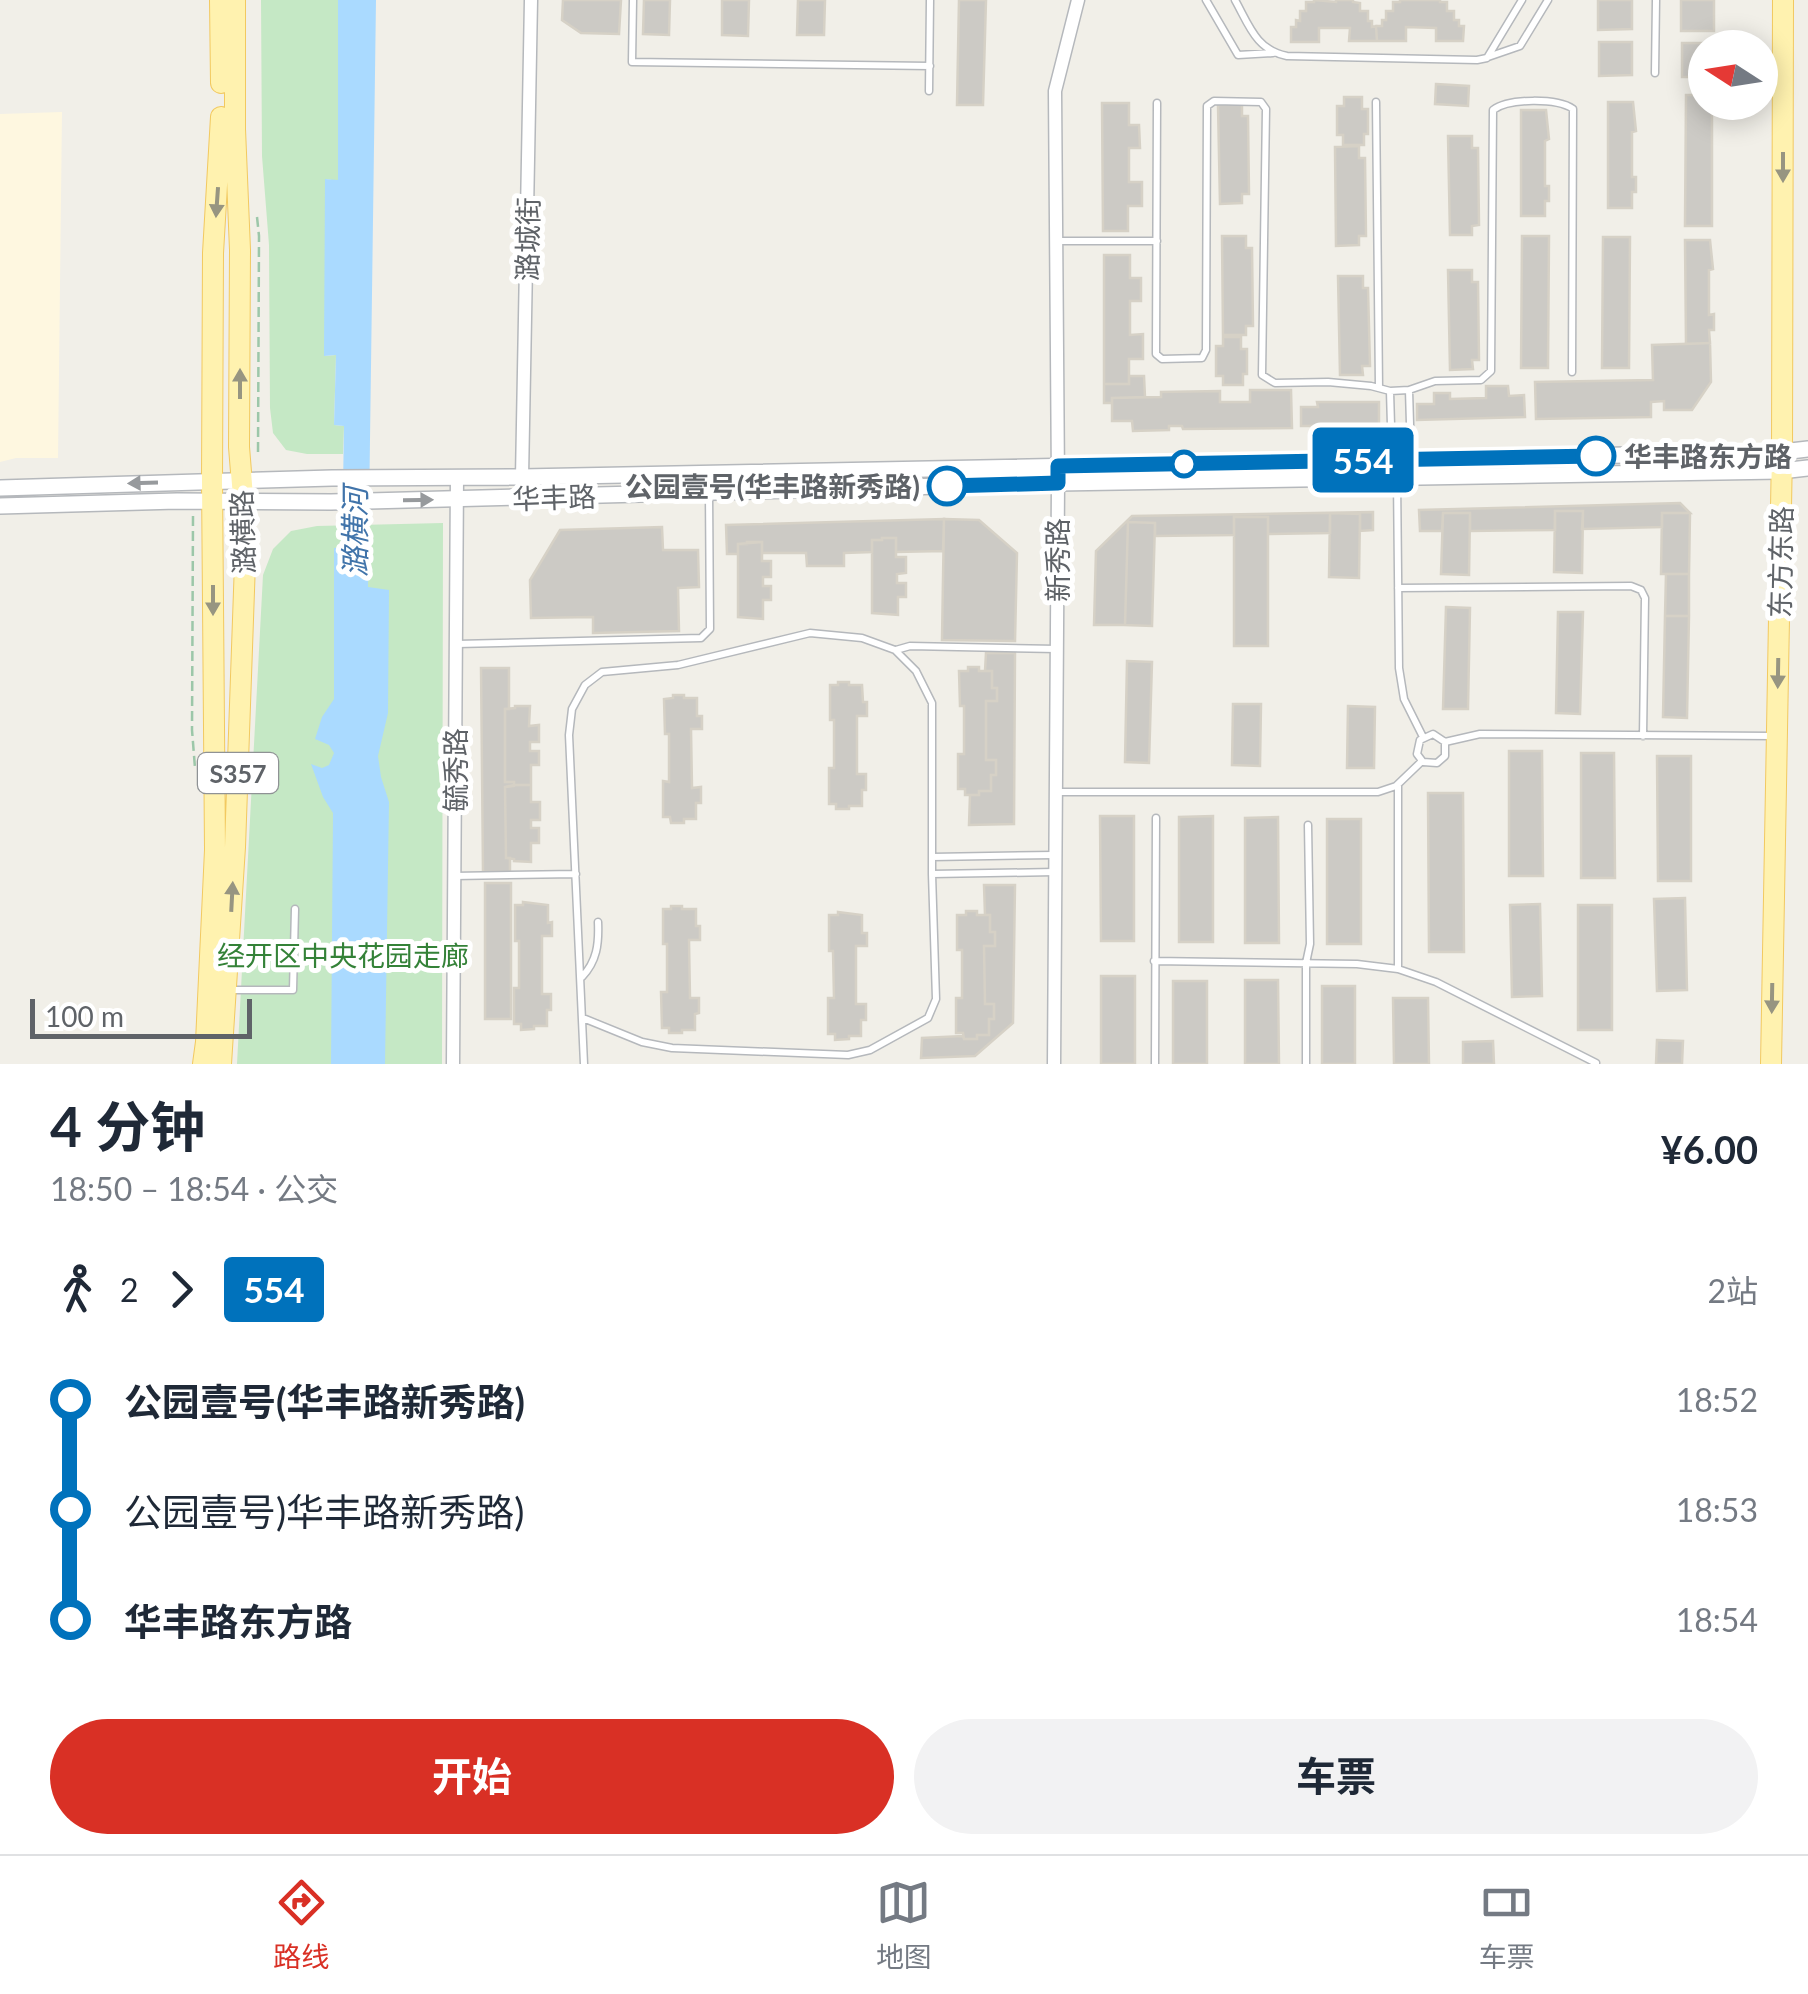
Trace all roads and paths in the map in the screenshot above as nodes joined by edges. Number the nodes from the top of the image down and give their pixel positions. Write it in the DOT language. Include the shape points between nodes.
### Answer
graph roads {
  1 [pos="220,0"];
  2 [pos="235,0"];
  3 [pos="531,0"];
  4 [pos="633,0"];
  5 [pos="930,0"];
  6 [pos="1078,0"];
  7 [pos="1206,0"];
  8 [pos="1234,0"];
  9 [pos="1522,0"];
  10 [pos="1548,0"];
  11 [pos="1656,0"];
  12 [pos="1783,0"];
  13 [pos="1272,53"];
  14 [pos="1487,58"];
  15 [pos="930,66"];
  16 [pos="1655,73"];
  17 [pos="930,91"];
  18 [pos="1376,102"];
  19 [pos="1157,103"];
  20 [pos="1056,241"];
  21 [pos="1157,242"];
  22 [pos="1572,372"];
  23 [pos="1379,388"];
  24 [pos="1409,390"];
  25 [pos="1390,391"];
  26 [pos="1808,449"];
  27 [pos="1411,459"];
  28 [pos="1392,460"];
  29 [pos="1782,461"];
  30 [pos="1808,468"];
  31 [pos="1058,474"];
  32 [pos="458,477"];
  33 [pos="522,477"];
  34 [pos="1397,477"];
  35 [pos="240,481"];
  36 [pos="0,488"];
  37 [pos="212,492"];
  38 [pos="709,492"];
  39 [pos="457,499"];
  40 [pos="242,503"];
  41 [pos="0,506"];
  42 [pos="1398,588"];
  43 [pos="456,644"];
  44 [pos="895,650"];
  45 [pos="1057,650"];
  46 [pos="1423,736"];
  47 [pos="1643,736"];
  48 [pos="1777,736"];
  49 [pos="1445,742"];
  50 [pos="1422,761"];
  51 [pos="1398,784"];
  52 [pos="1056,792"];
  53 [pos="1156,818"];
  54 [pos="1308,825"];
  55 [pos="1055,856"];
  56 [pos="932,858"];
  57 [pos="1055,872"];
  58 [pos="576,874"];
  59 [pos="932,874"];
  60 [pos="454,876"];
  61 [pos="295,909"];
  62 [pos="598,922"];
  63 [pos="1154,961"];
  64 [pos="1306,964"];
  65 [pos="1398,969"];
  66 [pos="581,978"];
  67 [pos="227,990"];
  68 [pos="583,1018"];
  69 [pos="1596,1063"];
  70 [pos="203,1064"];
  71 [pos="221,1064"];
  72 [pos="453,1064"];
  73 [pos="584,1064"];
  74 [pos="1054,1064"];
  75 [pos="1155,1064"];
  76 [pos="1306,1064"];
  77 [pos="1771,1064"];
  1 -- 37 [label="main road, 潞横路 / S357, one-way"];
  35 -- 2 [label="main road, 潞横路 / S357, one-way"];
  3 -- 33 [label="street, 潞城街"];
  4 -- 15 [label="lane" via="632,62"];
  5 -- 15 [label="lane"];
  6 -- 20 [label="street, 新秀路" via="1055,91"];
  7 -- 13 [label="lane" via="1238,55"];
  8 -- 13 [label="lane"];
  9 -- 14 [label="lane"];
  10 -- 14 [label="lane" via="1520,46"];
  11 -- 16 [label="lane"];
  12 -- 29 [label="main road, 东方东路, one-way"];
  13 -- 14 [label="lane"];
  15 -- 17 [label="lane"];
  18 -- 23 [label="lane"];
  19 -- 21 [label="lane"];
  20 -- 21 [label="lane"];
  20 -- 31 [label="street, 新秀路"];
  21 -- 23 [label="lane" via="1156,354 1202,358 1208,106 1214,100 1261,102 1262,375 1274,384"];
  22 -- 24 [label="lane" via="1573,109 1563,102 1503,102 1493,110 1491,371 1480,380 1434,381"];
  23 -- 25 [label="lane"];
  24 -- 25 [label="lane"];
  24 -- 27 [label="lane"];
  25 -- 28 [label="lane"];
  26 -- 29 [label="street, 华丰路"];
  27 -- 28 [label="street, 华丰路"];
  27 -- 29 [label="street, 华丰路"];
  28 -- 31 [label="street, 华丰路"];
  29 -- 30 [label="street, 华丰路"];
  29 -- 34 [label="street, 华丰路"];
  29 -- 48 [label="main road, 东方东路, one-way"];
  31 -- 33 [label="street, 华丰路"];
  31 -- 34 [label="street, 华丰路"];
  31 -- 38 [label="street, 华丰路"];
  31 -- 45 [label="street, 新秀路"];
  32 -- 33 [label="street, 华丰路"];
  32 -- 35 [label="street, 华丰路"];
  32 -- 39 [label="street, 毓秀路"];
  34 -- 42 [label="lane"];
  35 -- 37 [label="street"];
  35 -- 40 [label="main road, 潞横路 / S357"];
  37 -- 36 [label="street, one-way"];
  37 -- 40 [label="street"];
  37 -- 41 [label="street" via="177,501"];
  37 -- 70 [label="main road, 潞横路 / S357, one-way" via="214,850"];
  38 -- 39 [label="street, 华丰路"];
  38 -- 43 [label="lane" via="710,629 701,638"];
  40 -- 39 [label="street, 华丰路, one-way"];
  39 -- 43 [label="street, 毓秀路"];
  67 -- 40 [label="main road, 潞横路 / S357, one-way"];
  42 -- 46 [label="lane" via="1404,699"];
  42 -- 47 [label="lane" via="1641,590"];
  43 -- 60 [label="street, 毓秀路"];
  44 -- 45 [label="lane"];
  44 -- 56 [label="lane" via="932,702"];
  44 -- 58 [label="lane" via="862,638 810,633 678,665 602,672 585,685 572,709"];
  45 -- 52 [label="street, 新秀路"];
  46 -- 49 [label="lane"];
  46 -- 50 [label="lane" via="1416,749"];
  47 -- 48 [label="lane"];
  47 -- 49 [label="lane" via="1480,734"];
  48 -- 77 [label="main road, 东方东路, one-way"];
  49 -- 50 [label="lane" via="1442,760"];
  50 -- 51 [label="lane"];
  51 -- 52 [label="lane" via="1378,792"];
  51 -- 65 [label="lane"];
  52 -- 55 [label="street, 新秀路"];
  53 -- 63 [label="lane"];
  54 -- 64 [label="lane"];
  55 -- 56 [label="lane"];
  55 -- 57 [label="street, 新秀路"];
  56 -- 59 [label="lane"];
  57 -- 59 [label="lane"];
  57 -- 74 [label="street, 新秀路"];
  58 -- 60 [label="lane"];
  58 -- 66 [label="lane"];
  59 -- 68 [label="lane" via="936,999 928,1018 870,1050 848,1055 672,1048"];
  60 -- 72 [label="street, 毓秀路"];
  61 -- 67 [label="lane" via="293,990"];
  62 -- 66 [label="lane" via="597,953"];
  63 -- 64 [label="lane"];
  63 -- 75 [label="lane"];
  64 -- 65 [label="lane"];
  64 -- 76 [label="lane"];
  65 -- 69 [label="lane"];
  66 -- 68 [label="lane"];
  67 -- 71 [label="main road, 潞横路 / S357"];
  68 -- 73 [label="lane"];
}
